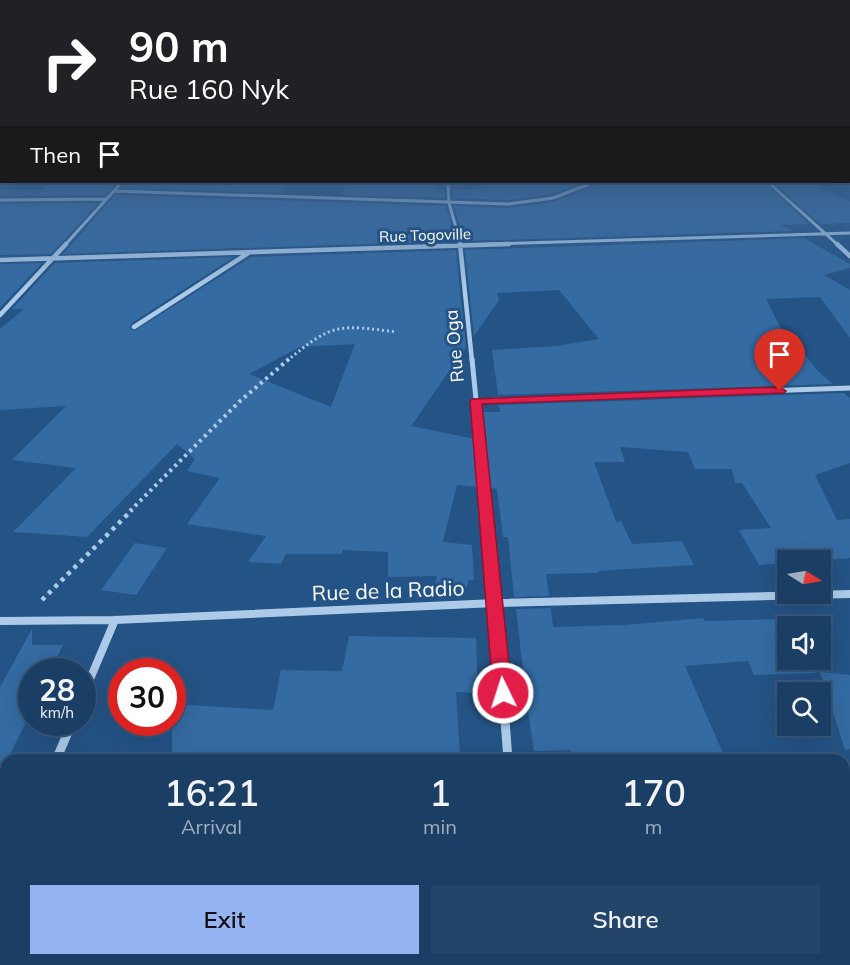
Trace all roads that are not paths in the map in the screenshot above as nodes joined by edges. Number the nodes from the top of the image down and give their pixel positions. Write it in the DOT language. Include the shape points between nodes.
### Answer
graph roads {
  1 [pos="104,201"];
  2 [pos="394,201"];
  3 [pos="536,201"];
  4 [pos="789,201"];
  5 [pos="449,203"];
  6 [pos="824,232"];
  7 [pos="850,232"];
  8 [pos="461,246"];
  9 [pos="250,251"];
  10 [pos="850,256"];
  11 [pos="56,258"];
  12 [pos="0,260"];
  13 [pos="0,315"];
  14 [pos="134,327"];
  15 [pos="850,388"];
  16 [pos="476,401"];
  17 [pos="850,594"];
  18 [pos="496,603"];
  19 [pos="115,620"];
  20 [pos="0,621"];
  21 [pos="96,665"];
  22 [pos="66,736"];
  23 [pos="59,754"];
  24 [pos="508,754"];
  1 -- 11 [label="street"];
  2 -- 5 [label="street"];
  3 -- 5 [label="street"];
  4 -- 6 [label="street"];
  5 -- 8 [label="street, Rue Oga"];
  6 -- 7 [label="street, Rue Togoville"];
  6 -- 8 [label="street, Rue Togoville"];
  6 -- 10 [label="street"];
  8 -- 9 [label="street, Rue Togoville"];
  8 -- 16 [label="street, Rue Oga"];
  9 -- 11 [label="street, Rue Togoville"];
  9 -- 14 [label="street"];
  11 -- 12 [label="street, Rue Togoville"];
  11 -- 13 [label="street"];
  15 -- 16 [label="street"];
  16 -- 18 [label="street, Rue Oga"];
  17 -- 18 [label="street, Rue de la Radio"];
  18 -- 19 [label="street, Rue de la Radio"];
  18 -- 24 [label="street, Rue Oga"];
  19 -- 20 [label="street, Rue de la Radio"];
  19 -- 21 [label="street"];
  22 -- 23 [label="street"];
}
